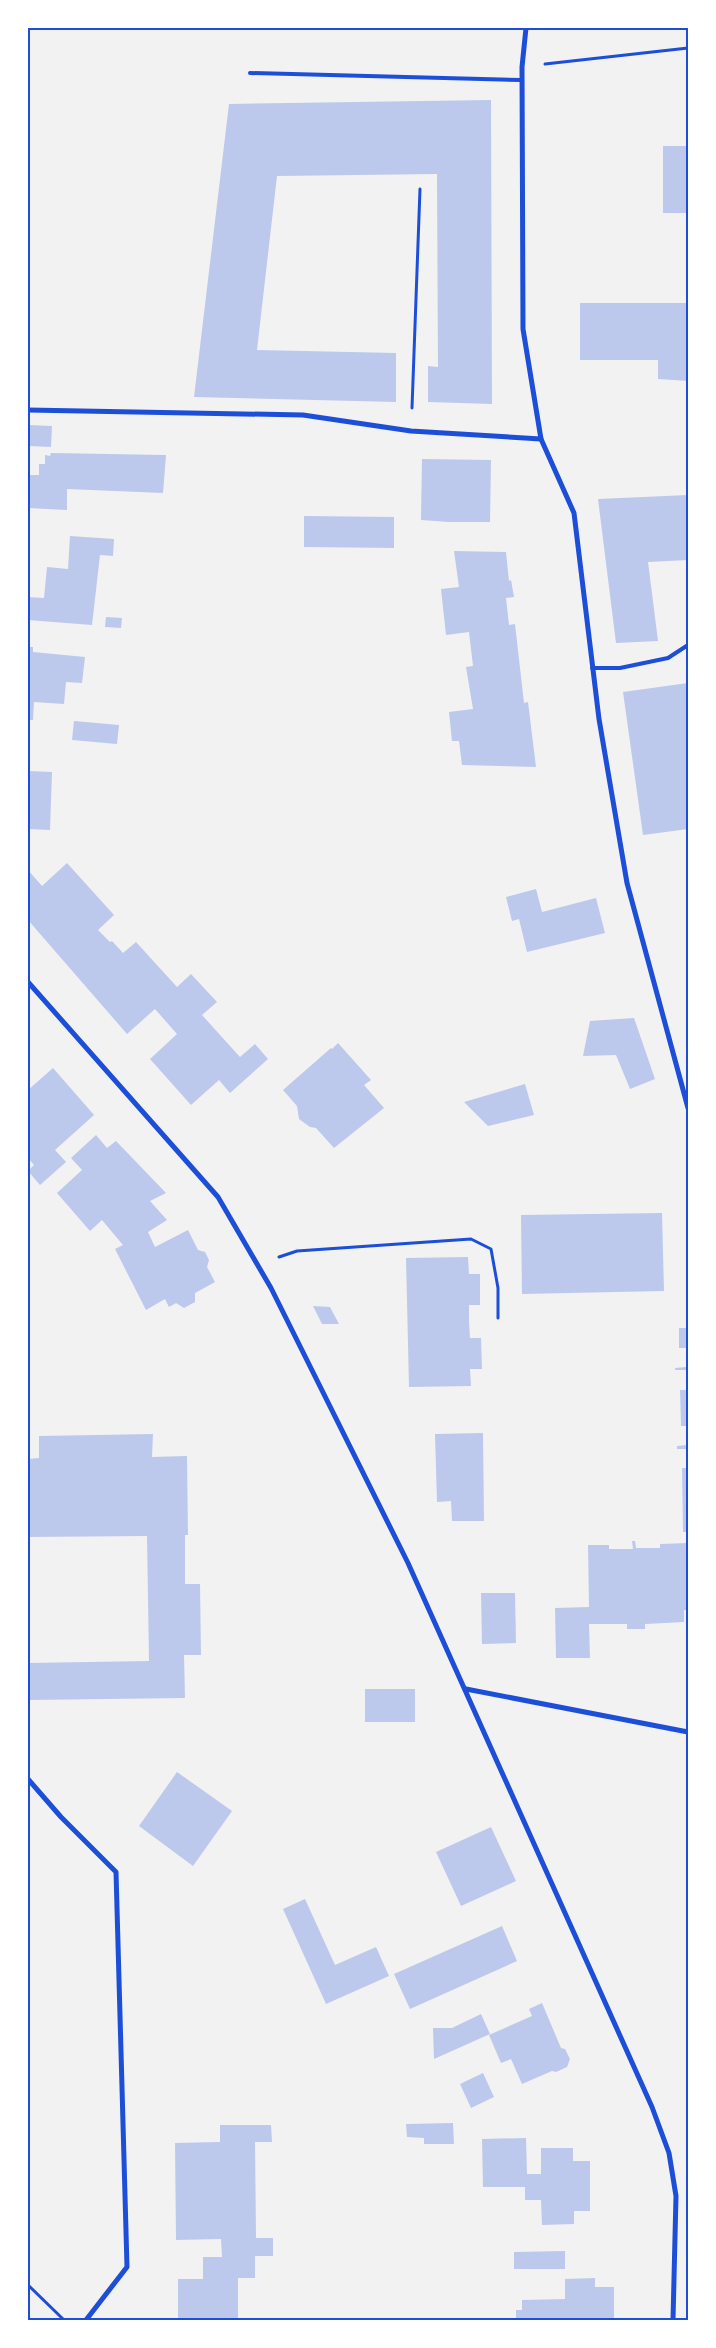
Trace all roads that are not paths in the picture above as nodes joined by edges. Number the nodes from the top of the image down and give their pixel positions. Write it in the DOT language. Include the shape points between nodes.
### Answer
graph roads {
  1 [pos="526,28"];
  2 [pos="250,73"];
  3 [pos="522,80"];
  4 [pos="28,410"];
  5 [pos="541,439"];
  6 [pos="688,644"];
  7 [pos="592,668"];
  8 [pos="28,982"];
  9 [pos="688,1108"];
  10 [pos="466,1688"];
  11 [pos="688,1732"];
  12 [pos="28,1778"];
  13 [pos="86,2320"];
  14 [pos="673,2320"];
  1 -- 3 [label="street"];
  2 -- 3 [label="lane"];
  3 -- 5 [label="street" via="523,329"];
  4 -- 5 [label="street" via="303,415 411,431"];
  5 -- 7 [label="street" via="574,513"];
  6 -- 7 [label="lane" via="668,658 620,668"];
  7 -- 9 [label="street" via="627,883"];
  8 -- 10 [label="street" via="218,1197 271,1288 400,1545"];
  10 -- 11 [label="street"];
  10 -- 14 [label="street" via="670,2153 676,2196"];
  12 -- 13 [label="street" via="61,1817 116,1872 127,2267"];
}
